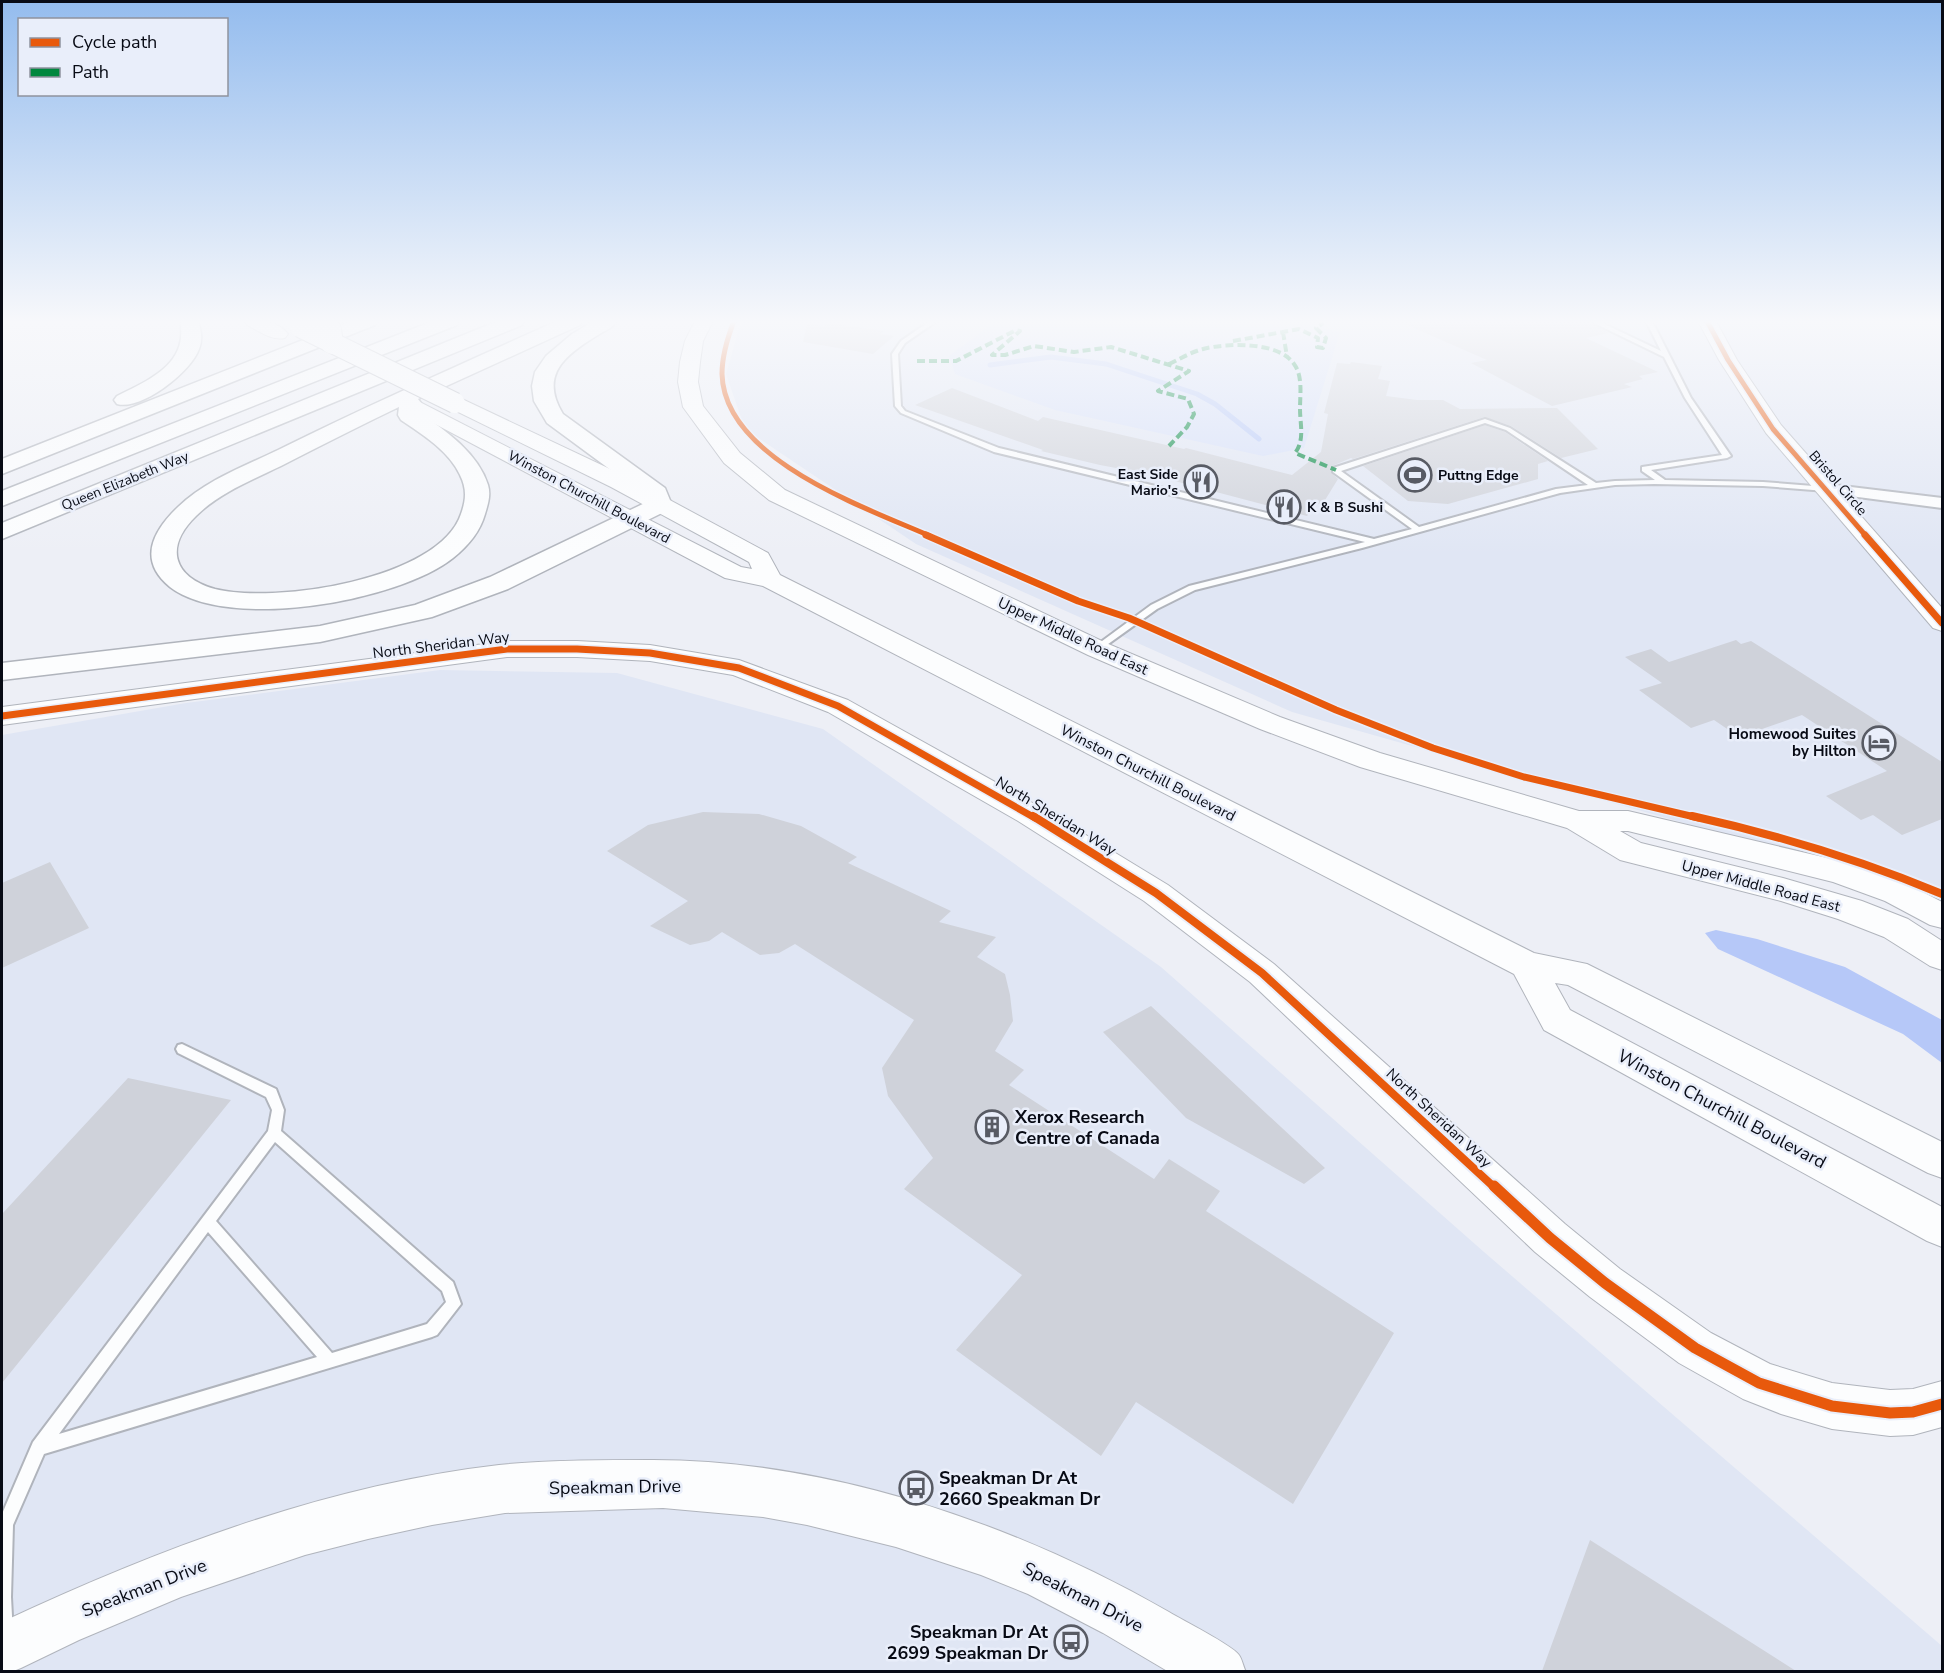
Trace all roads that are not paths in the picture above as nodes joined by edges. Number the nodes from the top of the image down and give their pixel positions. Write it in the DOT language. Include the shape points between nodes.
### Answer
graph roads {
  1 [pos="125,399"];
  2 [pos="172,399"];
  3 [pos="254,399"];
  4 [pos="324,399"];
  5 [pos="401,399"];
  6 [pos="402,399"];
  7 [pos="447,399"];
  8 [pos="543,399"];
  9 [pos="692,399"];
  10 [pos="898,399"];
  11 [pos="1689,399"];
  12 [pos="1753,399"];
  13 [pos="419,412"];
  14 [pos="2,453"];
  15 [pos="2,467"];
  16 [pos="1663,482"];
  17 [pos="1595,486"];
  18 [pos="1826,489"];
  19 [pos="2,499"];
  20 [pos="1942,503"];
  21 [pos="660,506"];
  22 [pos="630,519"];
  23 [pos="1418,530"];
  24 [pos="2,531"];
  25 [pos="1371,542"];
  26 [pos="770,580"];
  27 [pos="1942,623"];
  28 [pos="1097,649"];
  29 [pos="2,672"];
  30 [pos="2,716"];
  31 [pos="1578,821"];
  32 [pos="1942,916"];
  33 [pos="1942,957"];
  34 [pos="1527,965"];
  35 [pos="182,1049"];
  36 [pos="274,1133"];
  37 [pos="1942,1161"];
  38 [pos="208,1222"];
  39 [pos="1942,1228"];
  40 [pos="330,1361"];
  41 [pos="1942,1404"];
  42 [pos="39,1448"];
  43 [pos="3,1648"];
  44 [pos="1219,1671"];
  1 -- 14 [label="highway"];
  2 -- 15 [label="highway"];
  3 -- 19 [label="highway, Queen Elizabeth Way"];
  4 -- 24 [label="highway, Queen Elizabeth Way"];
  5 -- 13 [label="street, Winston Churchill Boulevard"];
  6 -- 13 [label="highway" via="317,438 214,493 178,521 165,539 163,557 168,572 185,587 211,597 285,602 370,586 428,562 464,533 478,498 466,465"];
  7 -- 21 [label="street, Winston Churchill Boulevard, bridge" via="619,482"];
  8 -- 21 [label="highway" via="555,418 657,493"];
  9 -- 28 [label="street, Upper Middle Road East" via="732,458 777,495"];
  10 -- 25 [label="lane" via="903,412 997,450"];
  11 -- 16 [label="lane" via="1727,456 1645,469"];
  12 -- 18 [label="street, Bristol Circle" via="1773,429"];
  13 -- 22 [label="street, Winston Churchill Boulevard"];
  16 -- 17 [label="lane"];
  16 -- 18 [label="lane"];
  17 -- 23 [label="lane" via="1559,491"];
  17 -- 23 [label="lane" via="1508,429 1485,421 1336,470"];
  18 -- 20 [label="street"];
  18 -- 27 [label="street, Bristol Circle"];
  21 -- 22 [label="highway"];
  21 -- 26 [label="street, Winston Churchill Boulevard" via="759,558"];
  22 -- 26 [label="street, Winston Churchill Boulevard" via="734,573"];
  22 -- 29 [label="highway" via="499,582 423,612 320,634"];
  23 -- 25 [label="lane"];
  25 -- 28 [label="lane" via="1192,588 1154,607"];
  26 -- 34 [label="street, Winston Churchill Boulevard"];
  28 -- 31 [label="street, Upper Middle Road East" via="1270,723 1359,756"];
  30 -- 41 [label="street, North Sheridan Way" via="507,650 650,653 739,668 838,706 1029,814 1156,893 1263,973 1558,1245 1695,1348 1759,1383 1832,1406 1913,1412"];
  31 -- 32 [label="street, Upper Middle Road East" via="1628,821 1840,872 1897,893"];
  31 -- 33 [label="street, Upper Middle Road East" via="1631,852 1783,890 1871,917"];
  34 -- 37 [label="street, Winston Churchill Boulevard" via="1575,973"];
  34 -- 39 [label="street, Winston Churchill Boulevard" via="1557,1020"];
  35 -- 36 [label="lane" via="271,1093 278,1110"];
  36 -- 38 [label="lane"];
  36 -- 40 [label="lane" via="448,1287 454,1304 432,1330"];
  38 -- 40 [label="lane"];
  38 -- 42 [label="lane"];
  40 -- 42 [label="lane"];
  42 -- 43 [label="lane" via="5,1525"];
  43 -- 44 [label="street, Speakman Drive" via="122,1594 322,1526 499,1490 676,1484 741,1490 878,1516 961,1542 1080,1592"];
}
